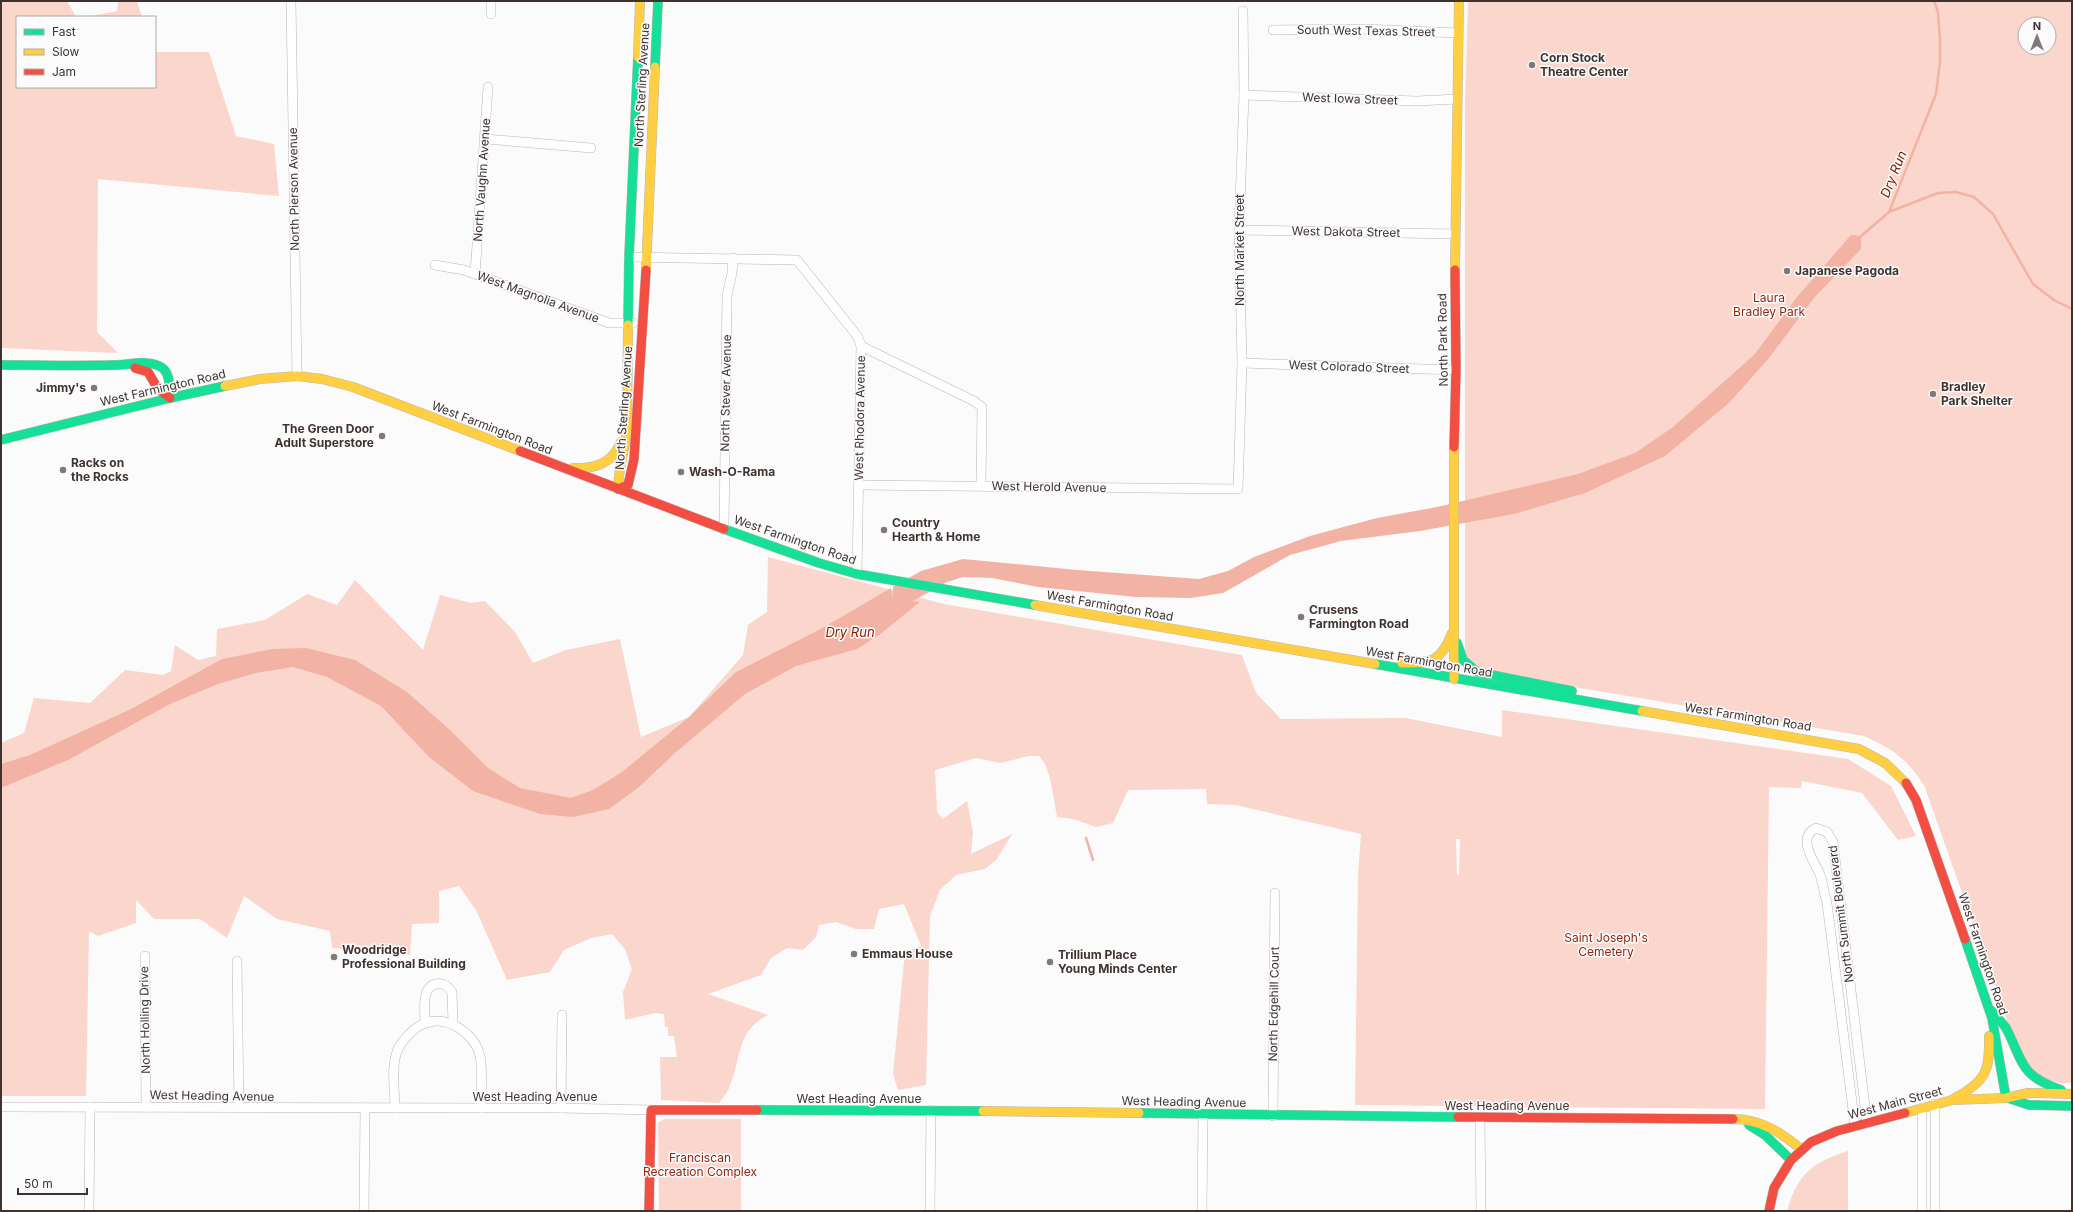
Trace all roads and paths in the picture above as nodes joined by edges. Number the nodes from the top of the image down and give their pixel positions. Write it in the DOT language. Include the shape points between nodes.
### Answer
graph roads {
  1 [pos="291,1"];
  2 [pos="492,1"];
  3 [pos="640,1"];
  4 [pos="658,1"];
  5 [pos="1459,1"];
  6 [pos="1243,11"];
  7 [pos="491,14"];
  8 [pos="1273,30"];
  9 [pos="1458,33"];
  10 [pos="488,87"];
  11 [pos="1244,95"];
  12 [pos="1457,99"];
  13 [pos="486,139"];
  14 [pos="591,148"];
  15 [pos="1239,230"];
  16 [pos="1454,234"];
  17 [pos="629,257"];
  18 [pos="647,257"];
  19 [pos="733,258"];
  20 [pos="435,265"];
  21 [pos="475,274"];
  22 [pos="628,323"];
  23 [pos="642,324"];
  24 [pos="861,346"];
  25 [pos="1242,363"];
  26 [pos="1,365"];
  27 [pos="115,366"];
  28 [pos="1456,370"];
  29 [pos="297,376"];
  30 [pos="628,379"];
  31 [pos="170,398"];
  32 [pos="1,440"];
  33 [pos="546,462"];
  34 [pos="860,485"];
  35 [pos="982,486"];
  36 [pos="618,488"];
  37 [pos="1238,489"];
  38 [pos="724,529"];
  39 [pos="857,574"];
  40 [pos="1454,627"];
  41 [pos="1367,663"];
  42 [pos="1454,679"];
  43 [pos="1623,708"];
  44 [pos="1275,893"];
  45 [pos="145,956"];
  46 [pos="237,961"];
  47 [pos="1989,1009"];
  48 [pos="562,1015"];
  49 [pos="425,1023"];
  50 [pos="453,1024"];
  51 [pos="2072,1094"];
  52 [pos="2006,1098"];
  53 [pos="1952,1100"];
  54 [pos="1935,1104"];
  55 [pos="2072,1106"];
  56 [pos="1,1107"];
  57 [pos="90,1107"];
  58 [pos="146,1107"];
  59 [pos="239,1108"];
  60 [pos="365,1108"];
  61 [pos="395,1108"];
  62 [pos="481,1108"];
  63 [pos="561,1108"];
  64 [pos="1922,1108"];
  65 [pos="652,1110"];
  66 [pos="932,1110"];
  67 [pos="1203,1116"];
  68 [pos="1273,1116"];
  69 [pos="1480,1118"];
  70 [pos="1718,1120"];
  71 [pos="1867,1123"];
  72 [pos="1855,1126"];
  73 [pos="1796,1155"];
  74 [pos="89,1211"];
  75 [pos="364,1211"];
  76 [pos="649,1211"];
  77 [pos="930,1211"];
  78 [pos="1202,1211"];
  79 [pos="1481,1211"];
  80 [pos="1769,1211"];
  81 [pos="1922,1211"];
  82 [pos="1935,1211"];
  1 -- 29 [label="street, North Pierson Avenue"];
  2 -- 7 [label="street"];
  3 -- 17 [label="main road, North Sterling Avenue"];
  4 -- 18 [label="main road, North Sterling Avenue"];
  5 -- 9 [label="main road, North Park Road"];
  6 -- 11 [label="street, North Market Street"];
  8 -- 9 [label="street, South West Texas Street" via="1363,29"];
  9 -- 12 [label="main road, North Park Road"];
  10 -- 13 [label="street, North Vaughn Avenue"];
  11 -- 12 [label="street, West Iowa Street" via="1417,101"];
  11 -- 15 [label="street, North Market Street"];
  12 -- 16 [label="main road, North Park Road"];
  13 -- 14 [label="street"];
  13 -- 21 [label="street, North Vaughn Avenue"];
  15 -- 16 [label="street, West Dakota Street"];
  15 -- 25 [label="street, North Market Street"];
  16 -- 28 [label="main road, North Park Road"];
  17 -- 18 [label="street, West Rhodora Avenue"];
  17 -- 22 [label="main road, North Sterling Avenue"];
  18 -- 19 [label="street, West Rhodora Avenue"];
  18 -- 23 [label="main road, North Sterling Avenue"];
  19 -- 24 [label="street, West Rhodora Avenue" via="797,260 858,337"];
  19 -- 38 [label="street, North Stever Avenue" via="727,295"];
  20 -- 21 [label="street, West Magnolia Avenue"];
  21 -- 22 [label="street, West Magnolia Avenue" via="608,323"];
  22 -- 23 [label="street, West Magnolia Avenue"];
  22 -- 30 [label="main road, North Sterling Avenue"];
  23 -- 36 [label="main road, North Sterling Avenue" via="633,468 628,485"];
  24 -- 34 [label="street, West Rhodora Avenue"];
  24 -- 35 [label="street" via="982,407"];
  25 -- 28 [label="street, West Colorado Street"];
  25 -- 37 [label="street, North Market Street"];
  26 -- 27 [label="main road"];
  27 -- 31 [label="main road" via="148,371 155,379 158,389"];
  27 -- 31 [label="main road" via="145,363 161,367 169,380"];
  28 -- 40 [label="main road, North Park Road" via="1453,497"];
  29 -- 31 [label="main road, West Farmington Road" via="260,379"];
  29 -- 33 [label="main road, West Farmington Road" via="353,386"];
  30 -- 33 [label="main road" via="621,443 617,453 609,461 589,468"];
  30 -- 36 [label="main road, North Sterling Avenue" via="626,442 618,472"];
  31 -- 32 [label="main road, West Farmington Road"];
  33 -- 36 [label="main road, West Farmington Road"];
  34 -- 35 [label="street, West Herold Avenue"];
  34 -- 39 [label="street, West Rhodora Avenue"];
  35 -- 37 [label="street, West Herold Avenue"];
  36 -- 38 [label="main road, West Farmington Road"];
  38 -- 39 [label="main road, West Farmington Road"];
  39 -- 41 [label="main road, West Farmington Road"];
  40 -- 41 [label="main road" via="1440,656 1428,663"];
  40 -- 42 [label="main road, North Park Road"];
  40 -- 43 [label="main road" via="1458,651 1467,666 1477,672 1566,689"];
  41 -- 42 [label="main road, West Farmington Road"];
  42 -- 43 [label="main road, West Farmington Road"];
  43 -- 47 [label="main road, West Farmington Road" via="1851,747 1871,754 1891,767 1910,789 1921,811"];
  44 -- 68 [label="street, North Edgehill Court"];
  45 -- 58 [label="street, North Holling Drive"];
  46 -- 59 [label="street"];
  47 -- 51 [label="main road" via="2005,1027 2020,1066 2031,1077"];
  47 -- 52 [label="main road, West Farmington Road"];
  47 -- 53 [label="main road" via="1990,1063 1986,1074 1970,1090"];
  48 -- 63 [label="street"];
  49 -- 50 [label="street" via="438,1021"];
  49 -- 50 [label="street" via="426,992 429,987 440,983 452,992"];
  49 -- 61 [label="street" via="407,1036 398,1049 395,1062"];
  50 -- 62 [label="street" via="475,1043 480,1056"];
  51 -- 52 [label="main road, West Main Street" via="2028,1093"];
  52 -- 53 [label="main road, West Main Street"];
  52 -- 55 [label="main road, West Main Street" via="2029,1105"];
  53 -- 54 [label="main road, West Main Street"];
  54 -- 64 [label="main road, West Main Street"];
  54 -- 82 [label="street"];
  56 -- 57 [label="street, West Heading Avenue"];
  57 -- 58 [label="street, West Heading Avenue"];
  57 -- 74 [label="street"];
  58 -- 59 [label="street, West Heading Avenue"];
  59 -- 60 [label="street, West Heading Avenue"];
  60 -- 61 [label="street, West Heading Avenue"];
  60 -- 75 [label="street"];
  61 -- 62 [label="street, West Heading Avenue"];
  62 -- 63 [label="street, West Heading Avenue"];
  63 -- 65 [label="street, West Heading Avenue"];
  64 -- 71 [label="main road, West Main Street"];
  64 -- 81 [label="street"];
  65 -- 66 [label="main road, West Heading Avenue"];
  65 -- 76 [label="main road"];
  66 -- 67 [label="main road, West Heading Avenue"];
  66 -- 77 [label="street"];
  67 -- 68 [label="main road, West Heading Avenue"];
  67 -- 78 [label="street"];
  68 -- 69 [label="main road, West Heading Avenue"];
  69 -- 70 [label="main road, West Heading Avenue"];
  69 -- 79 [label="street"];
  70 -- 73 [label="main road, West Heading Avenue" via="1738,1122 1756,1129"];
  70 -- 73 [label="main road, West Heading Avenue" via="1745,1120 1768,1125 1779,1131"];
  71 -- 72 [label="main road, West Main Street"];
  71 -- 72 [label="street, North Summit Boulevard" via="1833,842 1827,832 1816,828 1810,833 1807,844 1827,903"];
  72 -- 73 [label="main road, West Main Street" via="1816,1140"];
  73 -- 80 [label="main road" via="1774,1188"];
}
